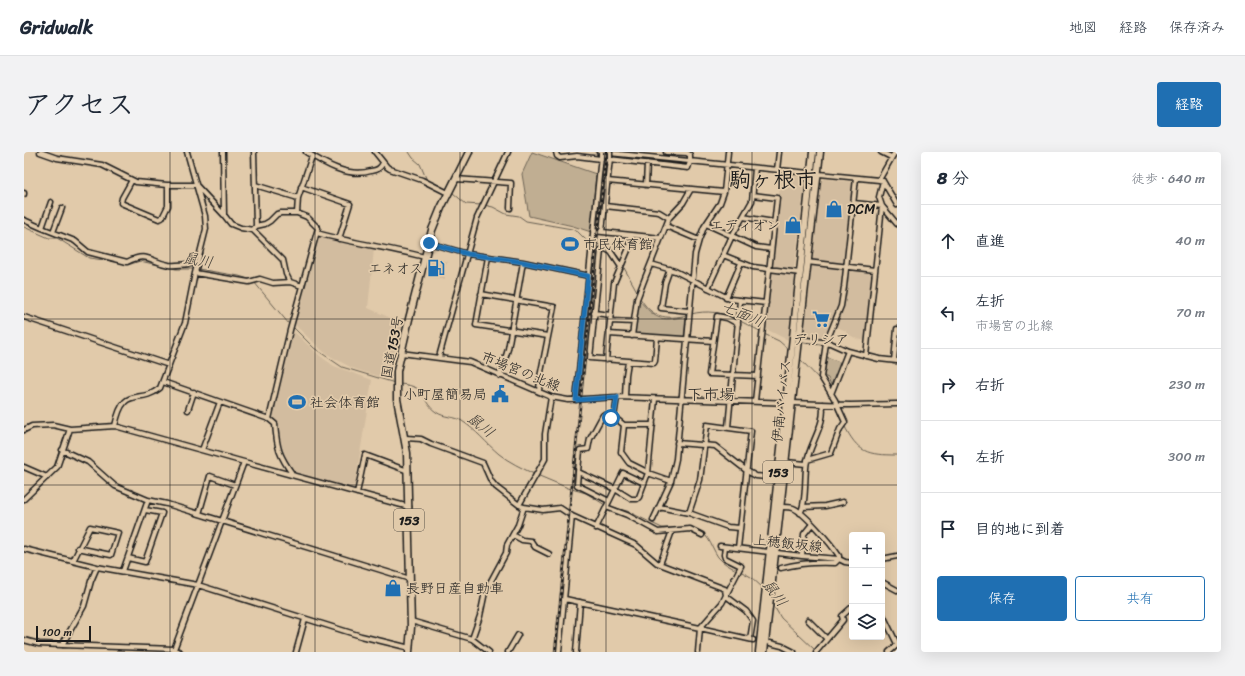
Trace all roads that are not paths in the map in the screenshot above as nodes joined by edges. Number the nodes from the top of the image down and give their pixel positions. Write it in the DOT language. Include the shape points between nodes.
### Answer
graph roads {
  1 [pos="40,152"];
  2 [pos="187,152"];
  3 [pos="223,152"];
  4 [pos="254,152"];
  5 [pos="306,152"];
  6 [pos="375,152"];
  7 [pos="469,152"];
  8 [pos="508,152"];
  9 [pos="556,152"];
  10 [pos="610,152"];
  11 [pos="666,152"];
  12 [pos="728,152"];
  13 [pos="779,152"];
  14 [pos="813,152"];
  15 [pos="820,152"];
  16 [pos="881,152"];
  17 [pos="895,152"];
  18 [pos="600,155"];
  19 [pos="312,156"];
  20 [pos="891,157"];
  21 [pos="610,159"];
  22 [pos="690,162"];
  23 [pos="383,163"];
  24 [pos="648,163"];
  25 [pos="727,165"];
  26 [pos="755,168"];
  27 [pos="777,170"];
  28 [pos="815,174"];
  29 [pos="456,178"];
  30 [pos="856,178"];
  31 [pos="132,180"];
  32 [pos="881,180"];
  33 [pos="494,181"];
  34 [pos="607,181"];
  35 [pos="168,185"];
  36 [pos="196,185"];
  37 [pos="255,185"];
  38 [pos="646,185"];
  39 [pos="301,187"];
  40 [pos="691,189"];
  41 [pos="448,192"];
  42 [pos="724,192"];
  43 [pos="753,195"];
  44 [pos="298,198"];
  45 [pos="51,202"];
  46 [pos="854,203"];
  47 [pos="897,205"];
  48 [pos="605,206"];
  49 [pos="882,206"];
  50 [pos="62,208"];
  51 [pos="510,208"];
  52 [pos="297,212"];
  53 [pos="224,215"];
  54 [pos="743,217"];
  55 [pos="669,218"];
  56 [pos="24,220"];
  57 [pos="774,222"];
  58 [pos="706,224"];
  59 [pos="897,224"];
  60 [pos="666,226"];
  61 [pos="42,228"];
  62 [pos="255,228"];
  63 [pos="593,231"];
  64 [pos="54,232"];
  65 [pos="602,232"];
  66 [pos="317,233"];
  67 [pos="630,234"];
  68 [pos="732,236"];
  69 [pos="661,238"];
  70 [pos="339,239"];
  71 [pos="699,240"];
  72 [pos="429,243"];
  73 [pos="771,249"];
  74 [pos="468,254"];
  75 [pos="723,255"];
  76 [pos="425,257"];
  77 [pos="488,257"];
  78 [pos="523,262"];
  79 [pos="807,262"];
  80 [pos="741,263"];
  81 [pos="651,264"];
  82 [pos="846,266"];
  83 [pos="621,267"];
  84 [pos="196,269"];
  85 [pos="769,269"];
  86 [pos="670,270"];
  87 [pos="875,270"];
  88 [pos="800,272"];
  89 [pos="588,276"];
  90 [pos="692,280"];
  91 [pos="290,282"];
  92 [pos="302,286"];
  93 [pos="708,288"];
  94 [pos="481,294"];
  95 [pos="726,298"];
  96 [pos="516,300"];
  97 [pos="740,300"];
  98 [pos="766,303"];
  99 [pos="689,312"];
  100 [pos="594,314"];
  101 [pos="611,315"];
  102 [pos="24,317"];
  103 [pos="610,321"];
  104 [pos="738,321"];
  105 [pos="634,322"];
  106 [pos="511,330"];
  107 [pos="897,330"];
  108 [pos="609,334"];
  109 [pos="548,336"];
  110 [pos="632,336"];
  111 [pos="657,338"];
  112 [pos="799,339"];
  113 [pos="687,340"];
  114 [pos="713,342"];
  115 [pos="826,343"];
  116 [pos="848,351"];
  117 [pos="401,353"];
  118 [pos="866,356"];
  119 [pos="439,357"];
  120 [pos="606,360"];
  121 [pos="895,361"];
  122 [pos="628,362"];
  123 [pos="169,365"];
  124 [pos="733,375"];
  125 [pos="500,376"];
  126 [pos="758,376"];
  127 [pos="163,382"];
  128 [pos="194,392"];
  129 [pos="539,392"];
  130 [pos="831,394"];
  131 [pos="551,397"];
  132 [pos="617,397"];
  133 [pos="625,398"];
  134 [pos="655,399"];
  135 [pos="681,399"];
  136 [pos="576,400"];
  137 [pos="731,400"];
  138 [pos="220,402"];
  139 [pos="755,402"];
  140 [pos="786,403"];
  141 [pos="793,404"];
  142 [pos="822,404"];
  143 [pos="897,404"];
  144 [pos="836,405"];
  145 [pos="188,410"];
  146 [pos="614,417"];
  147 [pos="269,419"];
  148 [pos="624,425"];
  149 [pos="653,425"];
  150 [pos="115,426"];
  151 [pos="728,427"];
  152 [pos="70,429"];
  153 [pos="24,430"];
  154 [pos="406,438"];
  155 [pos="677,443"];
  156 [pos="705,446"];
  157 [pos="62,450"];
  158 [pos="202,450"];
  159 [pos="244,462"];
  160 [pos="786,462"];
  161 [pos="806,462"];
  162 [pos="24,467"];
  163 [pos="408,471"];
  164 [pos="747,471"];
  165 [pos="578,472"];
  166 [pos="648,473"];
  167 [pos="294,476"];
  168 [pos="47,477"];
  169 [pos="777,478"];
  170 [pos="671,481"];
  171 [pos="644,483"];
  172 [pos="235,485"];
  173 [pos="615,489"];
  174 [pos="357,493"];
  175 [pos="24,499"];
  176 [pos="148,500"];
  177 [pos="609,502"];
  178 [pos="843,502"];
  179 [pos="519,505"];
  180 [pos="409,507"];
  181 [pos="524,507"];
  182 [pos="606,507"];
  183 [pos="659,507"];
  184 [pos="781,507"];
  185 [pos="803,507"];
  186 [pos="145,510"];
  187 [pos="689,513"];
  188 [pos="800,513"];
  189 [pos="199,514"];
  190 [pos="572,516"];
  191 [pos="654,520"];
  192 [pos="221,522"];
  193 [pos="812,524"];
  194 [pos="596,528"];
  195 [pos="740,528"];
  196 [pos="672,531"];
  197 [pos="513,535"];
  198 [pos="702,535"];
  199 [pos="720,546"];
  200 [pos="725,547"];
  201 [pos="24,548"];
  202 [pos="78,548"];
  203 [pos="738,548"];
  204 [pos="772,553"];
  205 [pos="549,554"];
  206 [pos="802,556"];
  207 [pos="897,556"];
  208 [pos="128,558"];
  209 [pos="885,558"];
  210 [pos="839,559"];
  211 [pos="73,561"];
  212 [pos="849,563"];
  213 [pos="660,564"];
  214 [pos="97,567"];
  215 [pos="781,568"];
  216 [pos="123,571"];
  217 [pos="410,579"];
  218 [pos="885,584"];
  219 [pos="198,585"];
  220 [pos="897,590"];
  221 [pos="726,596"];
  222 [pos="565,599"];
  223 [pos="580,602"];
  224 [pos="849,610"];
  225 [pos="766,611"];
  226 [pos="305,619"];
  227 [pos="885,619"];
  228 [pos="808,620"];
  229 [pos="411,622"];
  230 [pos="700,628"];
  231 [pos="518,635"];
  232 [pos="827,638"];
  233 [pos="472,639"];
  234 [pos="24,640"];
  235 [pos="770,643"];
  236 [pos="897,644"];
  237 [pos="62,645"];
  238 [pos="409,650"];
  239 [pos="174,651"];
  240 [pos="180,652"];
  241 [pos="296,652"];
  242 [pos="489,652"];
  243 [pos="508,652"];
  244 [pos="559,652"];
  245 [pos="576,652"];
  246 [pos="698,652"];
  247 [pos="759,652"];
  248 [pos="764,652"];
  249 [pos="794,652"];
  250 [pos="816,652"];
  251 [pos="889,652"];
  1 -- 31 [label="street" via="57,158 102,165"];
  2 -- 36 [label="street"];
  3 -- 53 [label="street"];
  4 -- 37 [label="street"];
  5 -- 19 [label="street"];
  6 -- 23 [label="street"];
  7 -- 29 [label="highway, 国道153号 / 153"];
  8 -- 33 [label="street"];
  9 -- 18 [label="street" via="560,158"];
  10 -- 21 [label="street, bridge"];
  11 -- 22 [label="street" via="687,153 690,155"];
  12 -- 25 [label="street"];
  13 -- 27 [label="street"];
  14 -- 28 [label="highway, 伊南バイパス / 153"];
  15 -- 28 [label="highway, 伊南バイパス / 153"];
  16 -- 20 [label="street"];
  17 -- 20 [label="street"];
  18 -- 22 [label="street"];
  18 -- 63 [label="street"];
  19 -- 23 [label="street" via="344,171 357,174 379,169"];
  19 -- 39 [label="street"];
  20 -- 32 [label="street"];
  21 -- 24 [label="street"];
  21 -- 34 [label="street"];
  22 -- 24 [label="street" via="686,169"];
  22 -- 25 [label="street"];
  23 -- 41 [label="street" via="390,169"];
  24 -- 38 [label="street"];
  25 -- 26 [label="street"];
  25 -- 42 [label="street"];
  26 -- 27 [label="street"];
  26 -- 43 [label="street"];
  27 -- 28 [label="street"];
  28 -- 30 [label="street"];
  28 -- 79 [label="highway, 伊南バイパス / 153"];
  28 -- 88 [label="highway, 伊南バイパス / 153"];
  29 -- 33 [label="street"];
  29 -- 41 [label="highway, 国道153号 / 153"];
  30 -- 32 [label="street"];
  30 -- 46 [label="street"];
  31 -- 35 [label="street"];
  31 -- 35 [label="street" via="121,203 159,218 162,218 168,206"];
  32 -- 47 [label="street"];
  32 -- 49 [label="street" via="879,197"];
  33 -- 51 [label="street" via="511,183"];
  33 -- 74 [label="street" via="477,218"];
  34 -- 38 [label="street"];
  34 -- 48 [label="street"];
  35 -- 36 [label="street"];
  36 -- 53 [label="street"];
  36 -- 84 [label="street" via="206,229"];
  37 -- 44 [label="street"];
  37 -- 62 [label="street"];
  38 -- 40 [label="street"];
  39 -- 44 [label="street"];
  39 -- 70 [label="street" via="350,204"];
  40 -- 42 [label="street"];
  40 -- 55 [label="street" via="683,203"];
  41 -- 72 [label="highway, 国道153号 / 153"];
  42 -- 58 [label="street"];
  43 -- 54 [label="street"];
  43 -- 57 [label="street" via="777,198"];
  44 -- 52 [label="street"];
  45 -- 61 [label="street"];
  46 -- 49 [label="street"];
  46 -- 82 [label="street"];
  48 -- 55 [label="street" via="659,212"];
  48 -- 65 [label="street"];
  49 -- 59 [label="street"];
  49 -- 87 [label="street"];
  50 -- 64 [label="street"];
  52 -- 62 [label="street" via="277,214 270,221"];
  52 -- 66 [label="street" via="318,228"];
  53 -- 62 [label="street" via="233,225"];
  54 -- 57 [label="street"];
  54 -- 68 [label="street"];
  55 -- 60 [label="street"];
  56 -- 61 [label="street"];
  57 -- 73 [label="street"];
  58 -- 68 [label="street"];
  58 -- 71 [label="street"];
  60 -- 69 [label="street"];
  60 -- 71 [label="street"];
  61 -- 64 [label="street"];
  62 -- 91 [label="street" via="283,260"];
  63 -- 65 [label="street"];
  63 -- 89 [label="street"];
  64 -- 84 [label="street" via="75,241 88,252 127,262 137,257 147,257 169,265"];
  65 -- 67 [label="street"];
  66 -- 70 [label="street"];
  66 -- 92 [label="street"];
  67 -- 69 [label="street"];
  67 -- 83 [label="street" via="629,248"];
  68 -- 73 [label="street" via="756,247"];
  68 -- 75 [label="street"];
  69 -- 81 [label="street"];
  70 -- 76 [label="street"];
  71 -- 90 [label="street"];
  72 -- 74 [label="street"];
  72 -- 76 [label="highway, 国道153号 / 153"];
  73 -- 85 [label="street"];
  74 -- 77 [label="street"];
  74 -- 119 [label="street"];
  75 -- 80 [label="street"];
  75 -- 93 [label="street"];
  76 -- 117 [label="highway, 国道153号 / 153"];
  77 -- 78 [label="street"];
  77 -- 94 [label="street"];
  78 -- 89 [label="street"];
  78 -- 96 [label="street"];
  79 -- 82 [label="street"];
  79 -- 112 [label="highway, 伊南バイパス / 153"];
  80 -- 85 [label="street"];
  80 -- 95 [label="street"];
  81 -- 86 [label="street"];
  81 -- 105 [label="street" via="638,298"];
  82 -- 87 [label="street"];
  82 -- 115 [label="street" via="840,306"];
  83 -- 100 [label="street" via="611,252 604,248 601,250"];
  83 -- 101 [label="street" via="614,284"];
  84 -- 91 [label="street" via="250,281 260,279 273,283"];
  84 -- 123 [label="street" via="185,323"];
  85 -- 88 [label="street"];
  85 -- 98 [label="street"];
  86 -- 90 [label="street"];
  86 -- 99 [label="street" via="661,308"];
  87 -- 118 [label="street"];
  88 -- 140 [label="highway, 伊南バイパス / 153"];
  89 -- 136 [label="street"];
  90 -- 93 [label="street"];
  90 -- 99 [label="street"];
  91 -- 92 [label="street"];
  92 -- 147 [label="street"];
  93 -- 95 [label="street"];
  94 -- 96 [label="street"];
  94 -- 106 [label="street" via="476,325"];
  95 -- 97 [label="street"];
  96 -- 106 [label="street"];
  96 -- 109 [label="street" via="554,307"];
  97 -- 98 [label="street"];
  97 -- 104 [label="street"];
  98 -- 126 [label="street"];
  99 -- 113 [label="street"];
  100 -- 101 [label="street"];
  100 -- 120 [label="street" via="590,358"];
  101 -- 103 [label="street"];
  102 -- 123 [label="street"];
  103 -- 105 [label="street"];
  103 -- 108 [label="street"];
  104 -- 114 [label="street" via="717,316"];
  104 -- 124 [label="street"];
  105 -- 110 [label="street"];
  106 -- 109 [label="street"];
  106 -- 125 [label="street"];
  107 -- 121 [label="street"];
  108 -- 110 [label="street"];
  108 -- 120 [label="street"];
  109 -- 129 [label="street"];
  110 -- 111 [label="street"];
  111 -- 113 [label="street"];
  111 -- 122 [label="street" via="654,363"];
  112 -- 115 [label="street"];
  112 -- 141 [label="highway, 伊南バイパス / 153"];
  113 -- 114 [label="street"];
  113 -- 135 [label="street"];
  114 -- 124 [label="street" via="710,374"];
  115 -- 116 [label="street"];
  115 -- 130 [label="street" via="821,377"];
  116 -- 118 [label="street"];
  116 -- 130 [label="street"];
  117 -- 119 [label="street, 市場宮の北線"];
  117 -- 154 [label="highway, 国道153号 / 153" via="397,398"];
  118 -- 121 [label="street"];
  119 -- 125 [label="street, 市場宮の北線" via="470,362"];
  120 -- 122 [label="street"];
  122 -- 133 [label="street"];
  123 -- 127 [label="street"];
  124 -- 126 [label="street"];
  124 -- 137 [label="street"];
  125 -- 129 [label="street, 市場宮の北線"];
  126 -- 139 [label="street"];
  127 -- 128 [label="street"];
  127 -- 150 [label="street" via="155,392 123,402"];
  128 -- 138 [label="street"];
  128 -- 145 [label="street"];
  129 -- 131 [label="street, 市場宮の北線"];
  130 -- 144 [label="street"];
  131 -- 136 [label="street, 市場宮の北線"];
  131 -- 179 [label="street" via="545,459"];
  132 -- 133 [label="street, 市場宮の北線"];
  132 -- 136 [label="street, 市場宮の北線"];
  132 -- 146 [label="street"];
  133 -- 134 [label="street, 市場宮の北線"];
  134 -- 135 [label="street, 市場宮の北線"];
  134 -- 149 [label="street"];
  135 -- 137 [label="street, 市場宮の北線"];
  135 -- 155 [label="street"];
  137 -- 139 [label="street, 市場宮の北線"];
  137 -- 151 [label="street"];
  138 -- 147 [label="street"];
  138 -- 158 [label="street"];
  139 -- 140 [label="street, 市場宮の北線"];
  140 -- 141 [label="street, 市場宮の北線"];
  140 -- 169 [label="highway, 伊南バイパス / 153"];
  141 -- 142 [label="street, 市場宮の北線"];
  141 -- 160 [label="highway, 伊南バイパス / 153"];
  142 -- 144 [label="street, 市場宮の北線"];
  142 -- 161 [label="street" via="823,414"];
  143 -- 144 [label="street, 市場宮の北線"];
  144 -- 161 [label="street" via="845,422 831,453"];
  146 -- 148 [label="street"];
  146 -- 165 [label="street" via="607,418 603,415 590,439 588,449 580,450"];
  147 -- 167 [label="street" via="275,424 277,446 283,460"];
  148 -- 149 [label="street"];
  148 -- 166 [label="street" via="621,452 628,463"];
  149 -- 166 [label="street"];
  150 -- 152 [label="street"];
  150 -- 158 [label="street"];
  151 -- 156 [label="street" via="707,425"];
  151 -- 164 [label="street" via="752,431"];
  152 -- 153 [label="street" via="53,425 32,426"];
  152 -- 157 [label="street"];
  154 -- 163 [label="highway, 国道153号 / 153"];
  154 -- 179 [label="street" via="421,439 483,463 496,487"];
  155 -- 156 [label="street"];
  155 -- 170 [label="street"];
  156 -- 164 [label="street" via="715,446"];
  156 -- 187 [label="street" via="700,480"];
  157 -- 168 [label="street" via="57,467"];
  157 -- 176 [label="street" via="88,462 115,486"];
  158 -- 159 [label="street"];
  159 -- 167 [label="street"];
  159 -- 172 [label="street"];
  160 -- 161 [label="street"];
  160 -- 184 [label="highway, 伊南バイパス / 153"];
  161 -- 185 [label="street"];
  162 -- 168 [label="street"];
  163 -- 174 [label="street" via="365,455"];
  163 -- 180 [label="highway, 国道153号 / 153"];
  164 -- 169 [label="street" via="756,476"];
  164 -- 195 [label="street"];
  165 -- 173 [label="street"];
  165 -- 177 [label="street" via="577,485"];
  166 -- 170 [label="street"];
  166 -- 171 [label="street"];
  167 -- 174 [label="street"];
  168 -- 175 [label="street"];
  169 -- 204 [label="highway, 伊南バイパス / 153"];
  170 -- 183 [label="street"];
  171 -- 173 [label="street" via="623,472"];
  171 -- 173 [label="street" via="637,499 631,499"];
  172 -- 189 [label="street" via="210,476"];
  172 -- 192 [label="street"];
  173 -- 177 [label="street"];
  174 -- 180 [label="street"];
  176 -- 186 [label="street"];
  176 -- 189 [label="street"];
  177 -- 182 [label="street"];
  178 -- 185 [label="street"];
  179 -- 181 [label="street"];
  180 -- 217 [label="highway, 国道153号 / 153"];
  181 -- 190 [label="street" via="542,510 560,508"];
  181 -- 197 [label="street"];
  182 -- 194 [label="street"];
  182 -- 196 [label="street" via="658,532"];
  183 -- 187 [label="street"];
  183 -- 191 [label="street"];
  184 -- 188 [label="street" via="794,508"];
  184 -- 204 [label="highway, 伊南バイパス / 153"];
  185 -- 188 [label="street"];
  186 -- 208 [label="street"];
  186 -- 208 [label="street" via="162,513 145,562"];
  187 -- 195 [label="street" via="728,527"];
  188 -- 193 [label="street"];
  189 -- 192 [label="street"];
  190 -- 194 [label="street"];
  190 -- 222 [label="street"];
  192 -- 217 [label="street"];
  192 -- 219 [label="street"];
  193 -- 206 [label="street" via="804,534"];
  193 -- 210 [label="street" via="836,551"];
  194 -- 213 [label="street" via="636,545"];
  195 -- 203 [label="street"];
  196 -- 198 [label="street" via="690,529"];
  196 -- 213 [label="street"];
  197 -- 205 [label="street" via="531,541 535,547"];
  197 -- 233 [label="street" via="485,592"];
  199 -- 200 [label="street, 上穂飯坂線"];
  200 -- 203 [label="street, 上穂飯坂線"];
  200 -- 221 [label="street" via="725,558 741,566"];
  201 -- 211 [label="street"];
  202 -- 202 [label="street" via="90,527 118,533 111,555"];
  202 -- 211 [label="street"];
  203 -- 204 [label="street, 上穂飯坂線"];
  204 -- 206 [label="street, 上穂飯坂線"];
  204 -- 225 [label="highway, 伊南バイパス / 153"];
  206 -- 210 [label="street, 上穂飯坂線"];
  207 -- 209 [label="street"];
  208 -- 216 [label="street"];
  210 -- 212 [label="street, 上穂飯坂線"];
  210 -- 215 [label="street" via="835,563 816,562"];
  211 -- 214 [label="street"];
  213 -- 221 [label="street" via="725,589"];
  214 -- 216 [label="street"];
  214 -- 237 [label="street" via="84,606"];
  216 -- 219 [label="street"];
  217 -- 229 [label="highway, 国道153号 / 153"];
  218 -- 220 [label="street"];
  219 -- 226 [label="street"];
  219 -- 239 [label="street"];
  221 -- 230 [label="street"];
  221 -- 230 [label="street" via="746,611 753,621 752,639"];
  222 -- 223 [label="street"];
  222 -- 244 [label="street"];
  223 -- 230 [label="street"];
  223 -- 245 [label="street"];
  224 -- 232 [label="street"];
  225 -- 247 [label="highway, 伊南バイパス / 153"];
  225 -- 248 [label="highway, 伊南バイパス / 153"];
  226 -- 238 [label="street"];
  226 -- 241 [label="street"];
  227 -- 236 [label="street"];
  228 -- 232 [label="street"];
  229 -- 233 [label="street"];
  229 -- 238 [label="highway, 国道153号 / 153"];
  230 -- 246 [label="street"];
  231 -- 243 [label="street"];
  232 -- 250 [label="street"];
  233 -- 242 [label="street"];
  234 -- 237 [label="street" via="39,644"];
  235 -- 249 [label="street"];
  236 -- 251 [label="street"];
  237 -- 239 [label="street"];
  239 -- 240 [label="street"];
}
